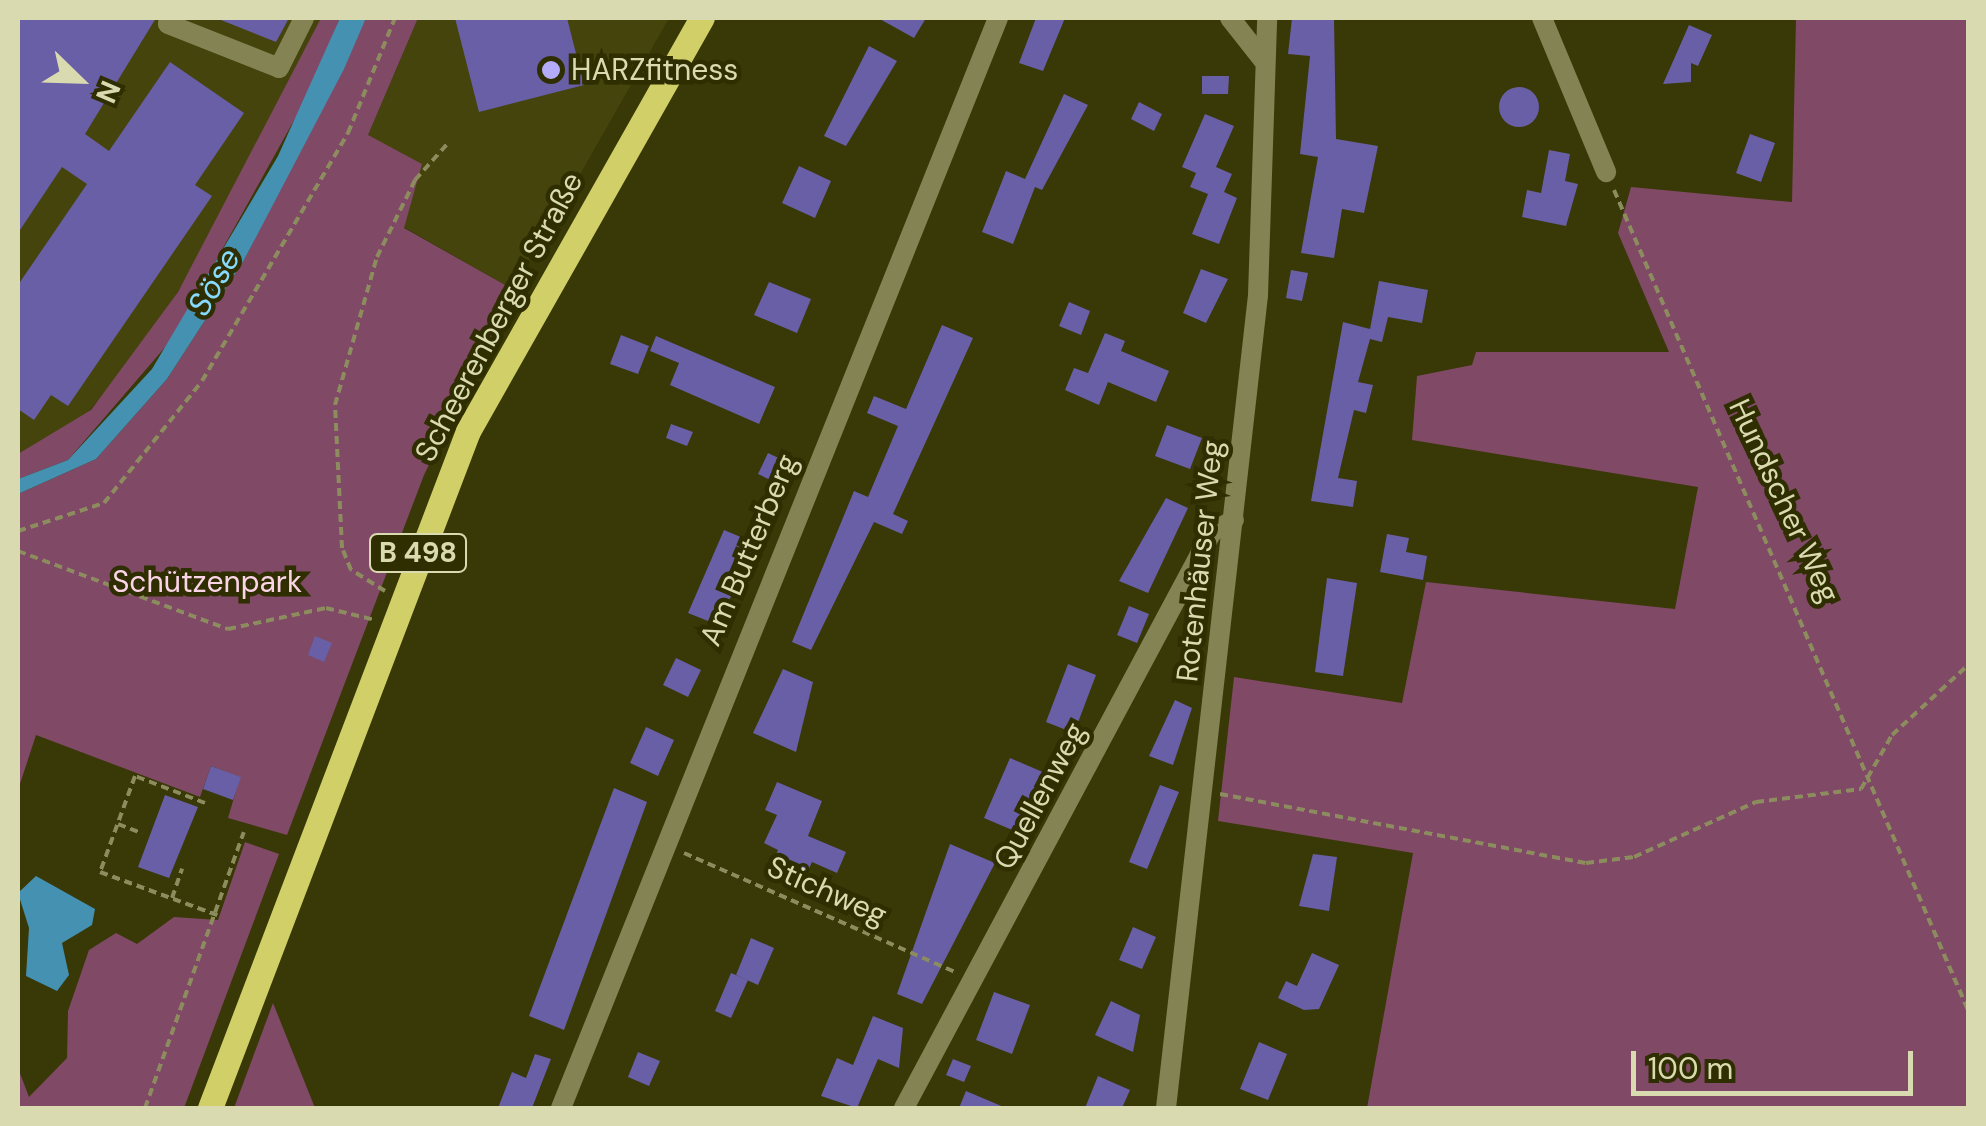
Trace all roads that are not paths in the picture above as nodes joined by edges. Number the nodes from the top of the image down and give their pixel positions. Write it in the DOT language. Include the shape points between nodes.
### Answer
graph roads {
  1 [pos="170,18"];
  2 [pos="304,18"];
  3 [pos="702,18"];
  4 [pos="998,18"];
  5 [pos="1230,18"];
  6 [pos="1268,18"];
  7 [pos="1542,18"];
  8 [pos="1263,60"];
  9 [pos="1606,172"];
  10 [pos="1234,520"];
  11 [pos="210,1108"];
  12 [pos="562,1108"];
  13 [pos="904,1108"];
  14 [pos="1166,1108"];
  1 -- 2 [label="street" via="168,24 278,68"];
  3 -- 11 [label="main road, Scheerenberger Straße / B 498" via="468,430"];
  4 -- 12 [label="street, Am Butterberg" via="662,844"];
  5 -- 8 [label="street"];
  6 -- 8 [label="street, Rotenhäuser Weg"];
  7 -- 9 [label="street"];
  8 -- 10 [label="street, Rotenhäuser Weg" via="1258,294"];
  10 -- 13 [label="street, Quellenweg" via="1212,532"];
  10 -- 14 [label="street, Rotenhäuser Weg"];
}
